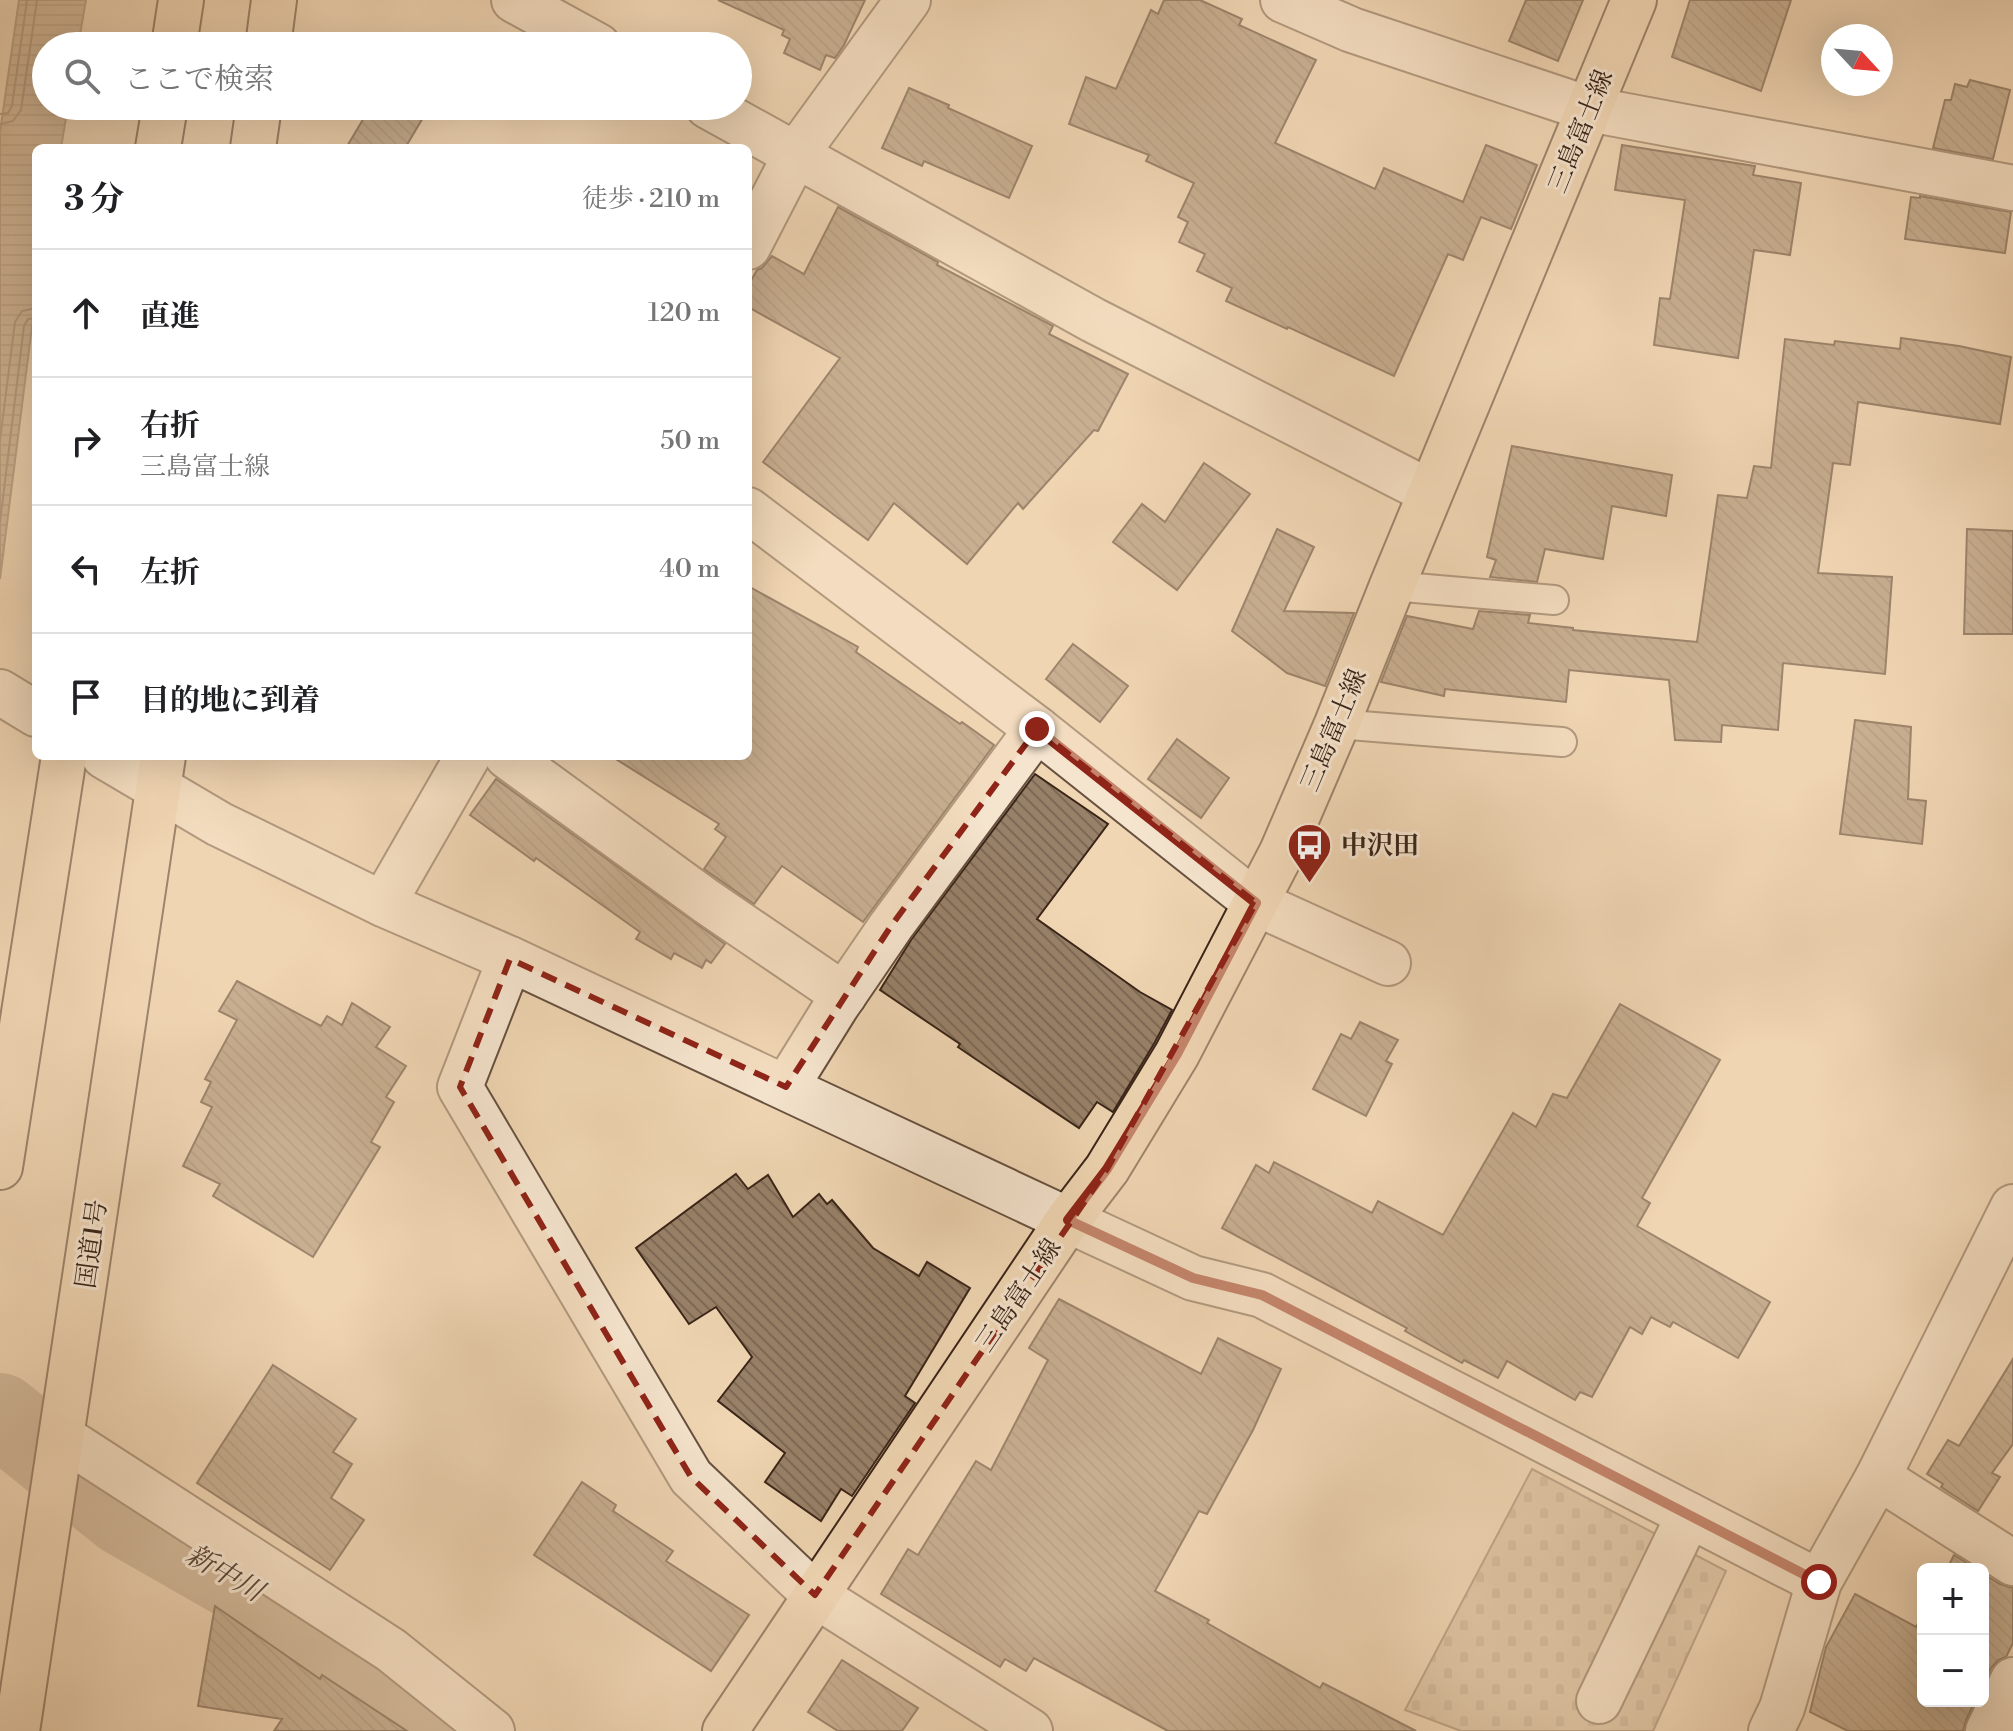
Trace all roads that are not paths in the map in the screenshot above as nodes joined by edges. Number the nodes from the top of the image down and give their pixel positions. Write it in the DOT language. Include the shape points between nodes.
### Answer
graph roads {
  1 [pos="181,0"];
  2 [pos="274,0"];
  3 [pos="514,0"];
  4 [pos="908,0"];
  5 [pos="1283,0"];
  6 [pos="1634,0"];
  7 [pos="176,32"];
  8 [pos="270,32"];
  9 [pos="572,32"];
  10 [pos="1589,109"];
  11 [pos="163,120"];
  12 [pos="257,120"];
  13 [pos="734,120"];
  14 [pos="159,144"];
  15 [pos="254,144"];
  16 [pos="796,154"];
  17 [pos="2013,188"];
  18 [pos="752,239"];
  19 [pos="1430,492"];
  20 [pos="752,513"];
  21 [pos="1392,586"];
  22 [pos="1554,600"];
  23 [pos="0,692"];
  24 [pos="32,712"];
  25 [pos="1337,724"];
  26 [pos="1037,729"];
  27 [pos="1562,742"];
  28 [pos="63,760"];
  29 [pos="118,760"];
  30 [pos="466,760"];
  31 [pos="512,760"];
  32 [pos="161,772"];
  33 [pos="1256,903"];
  34 [pos="383,904"];
  35 [pos="510,959"];
  36 [pos="1388,963"];
  37 [pos="844,995"];
  38 [pos="786,1087"];
  39 [pos="0,1167"];
  40 [pos="2013,1207"];
  41 [pos="1068,1220"];
  42 [pos="62,1437"];
  43 [pos="1878,1477"];
  44 [pos="1689,1515"];
  45 [pos="2013,1563"];
  46 [pos="1819,1582"];
  47 [pos="815,1595"];
  48 [pos="2013,1680"];
  49 [pos="1599,1701"];
  50 [pos="17,1731"];
  51 [pos="492,1731"];
  52 [pos="725,1731"];
  53 [pos="1030,1731"];
  54 [pos="1771,1731"];
  55 [pos="1988,1731"];
  1 -- 7 [label="main road"];
  2 -- 8 [label="main road"];
  3 -- 9 [label="street"];
  4 -- 16 [label="street"];
  5 -- 10 [label="street" via="1352,30"];
  6 -- 10 [label="main road, 三島富士線"];
  10 -- 17 [label="street"];
  10 -- 19 [label="main road, 三島富士線"];
  11 -- 14 [label="main road"];
  12 -- 15 [label="main road"];
  13 -- 16 [label="street"];
  16 -- 18 [label="street"];
  16 -- 19 [label="street" via="1093,320"];
  19 -- 21 [label="main road, 三島富士線"];
  20 -- 26 [label="street"];
  21 -- 22 [label="lane"];
  21 -- 25 [label="main road, 三島富士線"];
  23 -- 24 [label="street"];
  25 -- 27 [label="lane"];
  25 -- 33 [label="main road, 三島富士線"];
  26 -- 33 [label="street"];
  26 -- 37 [label="street"];
  28 -- 39 [label="main road"];
  29 -- 32 [label="street"];
  30 -- 34 [label="street"];
  31 -- 37 [label="street"];
  32 -- 34 [label="street" via="219,824"];
  32 -- 42 [label="main road, 国道1号"];
  33 -- 36 [label="street"];
  33 -- 41 [label="main road, 三島富士線" via="1177,1054 1107,1169"];
  34 -- 35 [label="street"];
  35 -- 38 [label="street"];
  35 -- 47 [label="street" via="460,1087 691,1477"];
  37 -- 38 [label="street"];
  38 -- 41 [label="street"];
  40 -- 43 [label="street"];
  41 -- 44 [label="street" via="1193,1278 1262,1295"];
  41 -- 47 [label="main road, 三島富士線"];
  42 -- 50 [label="main road, 国道1号"];
  42 -- 51 [label="street" via="391,1650"];
  43 -- 45 [label="street"];
  43 -- 46 [label="street"];
  44 -- 46 [label="street"];
  44 -- 49 [label="street"];
  46 -- 54 [label="street"];
  47 -- 52 [label="main road, 三島富士線"];
  47 -- 53 [label="street"];
  48 -- 55 [label="street"];
}
